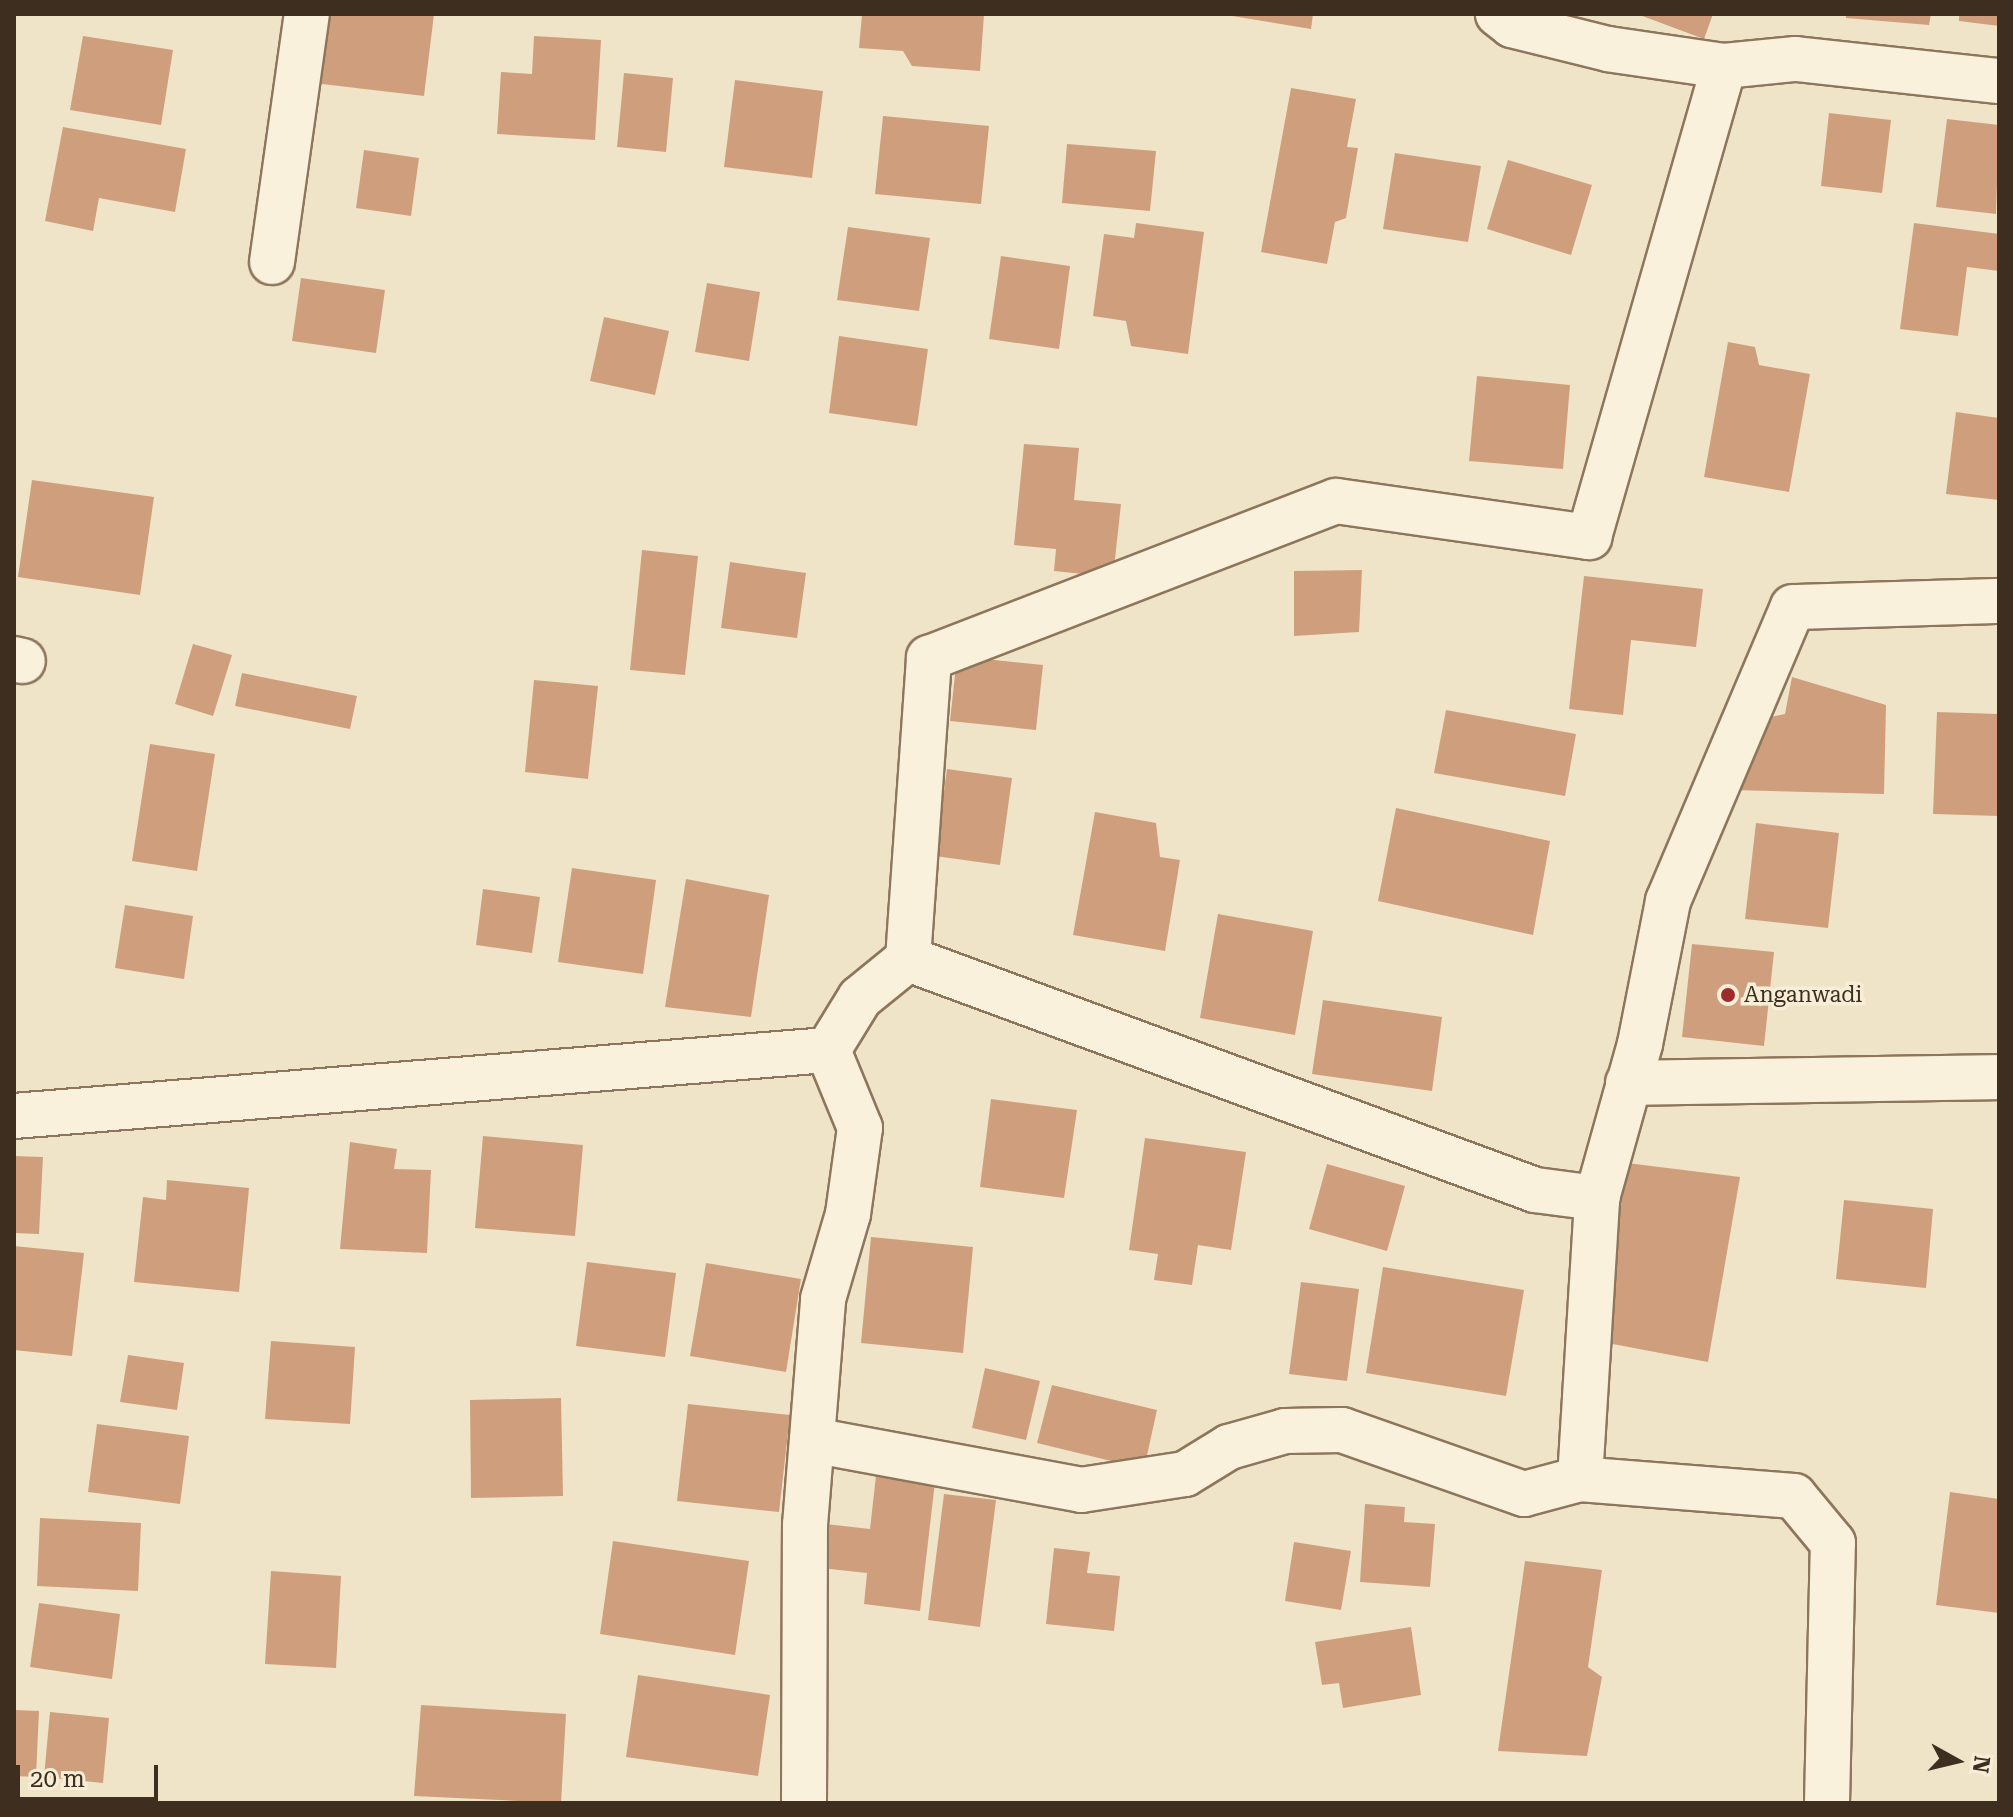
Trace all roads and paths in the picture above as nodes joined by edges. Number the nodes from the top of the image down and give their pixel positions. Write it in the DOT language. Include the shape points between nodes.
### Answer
graph roads {
  1 [pos="307,14"];
  2 [pos="1498,14"];
  3 [pos="1724,66"];
  4 [pos="1999,81"];
  5 [pos="272,262"];
  6 [pos="1999,601"];
  7 [pos="908,959"];
  8 [pos="828,1050"];
  9 [pos="1999,1077"];
  10 [pos="1628,1083"];
  11 [pos="14,1116"];
  12 [pos="1597,1198"];
  13 [pos="812,1440"];
  14 [pos="1580,1479"];
  15 [pos="804,1803"];
  16 [pos="1827,1803"];
  1 -- 5 [label="street"];
  2 -- 3 [label="street" via="1512,25 1608,49"];
  3 -- 4 [label="street" via="1796,59"];
  3 -- 7 [label="street" via="1589,537 1336,501 929,658"];
  6 -- 10 [label="street" via="1793,607 1668,901"];
  7 -- 8 [label="street" via="860,998"];
  7 -- 12 [label="street" via="1535,1190"];
  8 -- 11 [label="street"];
  8 -- 13 [label="street" via="860,1128 848,1214 823,1299"];
  9 -- 10 [label="street"];
  10 -- 12 [label="street"];
  12 -- 14 [label="street"];
  13 -- 14 [label="street" via="1081,1490 1185,1474 1229,1447 1285,1431 1342,1430 1524,1494"];
  13 -- 15 [label="street" via="805,1525"];
  14 -- 16 [label="street" via="1794,1496 1833,1543"];
}
